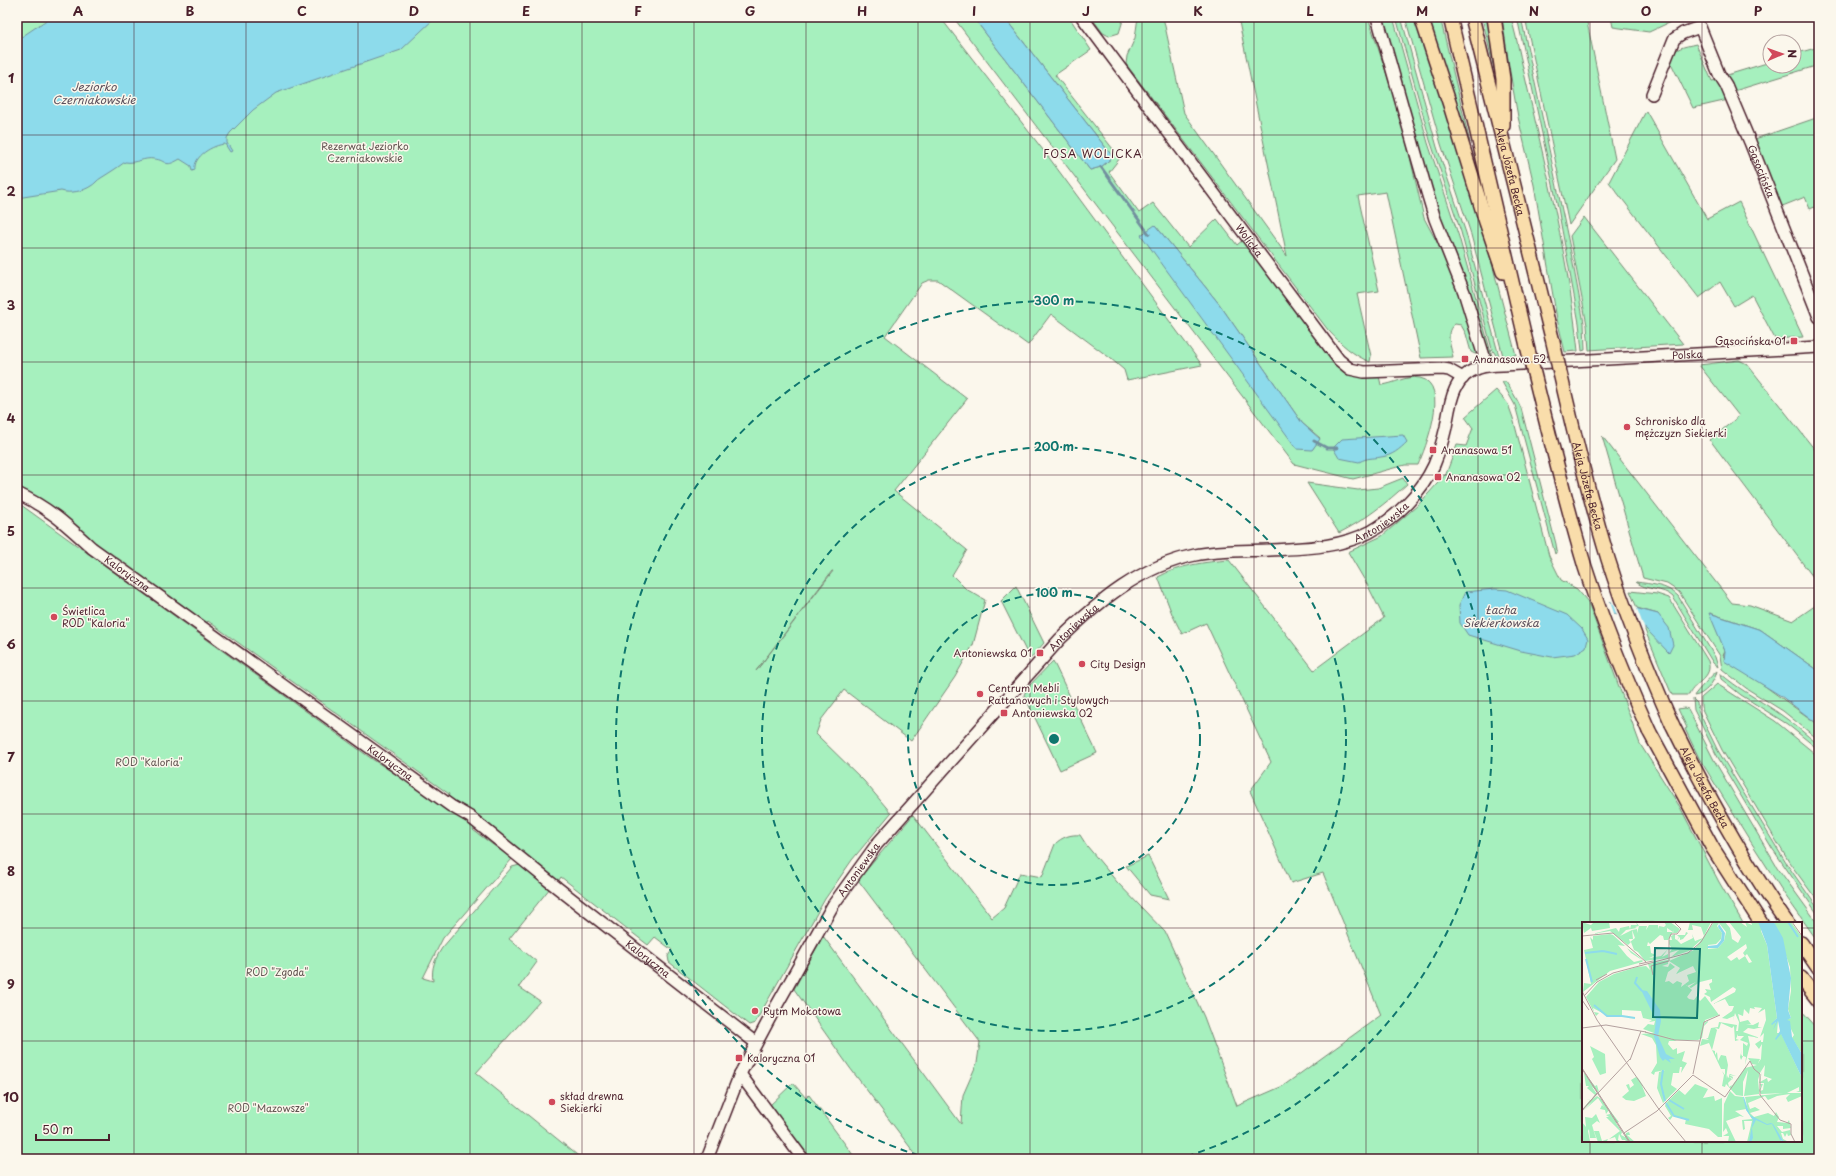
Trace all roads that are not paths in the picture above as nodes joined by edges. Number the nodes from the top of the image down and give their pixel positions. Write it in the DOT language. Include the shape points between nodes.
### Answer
graph roads {
  1 [pos="1082,17"];
  2 [pos="1376,17"];
  3 [pos="1421,17"];
  4 [pos="1450,17"];
  5 [pos="1472,17"];
  6 [pos="1494,17"];
  7 [pos="1652,94"];
  8 [pos="1503,146"];
  9 [pos="1515,295"];
  10 [pos="1819,317"];
  11 [pos="1819,347"];
  12 [pos="1580,360"];
  13 [pos="1488,366"];
  14 [pos="1463,378"];
  15 [pos="17,493"];
  16 [pos="1760,922"];
  17 [pos="1786,922"];
  18 [pos="1802,944"];
  19 [pos="1819,969"];
  20 [pos="1802,979"];
  21 [pos="1819,1001"];
  22 [pos="756,1043"];
  23 [pos="740,1074"];
  24 [pos="706,1159"];
  25 [pos="803,1159"];
  1 -- 14 [label="street, Wolicka" via="1339,360 1350,369 1364,372 1443,369"];
  2 -- 13 [label="street" via="1435,219 1464,292"];
  3 -- 9 [label="main road" via="1497,256"];
  4 -- 9 [label="main road"];
  5 -- 8 [label="main road, Aleja Józefa Becka"];
  6 -- 8 [label="main road" via="1503,79"];
  7 -- 10 [label="street, Gąsocińska" via="1674,38 1700,27 1747,135"];
  8 -- 17 [label="main road, Aleja Józefa Becka, bridge" via="1575,439 1609,560 1649,672 1696,773 1730,834"];
  9 -- 16 [label="main road, bridge" via="1585,568 1627,682 1649,731 1712,847"];
  11 -- 12 [label="street, Polska"];
  12 -- 13 [label="street, Antoniewska"];
  13 -- 14 [label="street, Antoniewska" via="1471,371"];
  14 -- 22 [label="street, Antoniewska" via="1451,399 1443,440 1434,465 1417,492 1382,525 1358,538 1339,544 1311,548 1212,553 1169,562 1140,576 1085,615 1060,639 877,844 832,904"];
  15 -- 22 [label="street, Kaloryczna" via="40,504 92,548 347,732 470,817"];
  18 -- 19 [label="main road"];
  20 -- 21 [label="main road"];
  22 -- 23 [label="street, Antoniewska"];
  23 -- 24 [label="street, Antoniewska"];
  23 -- 25 [label="street"];
}
